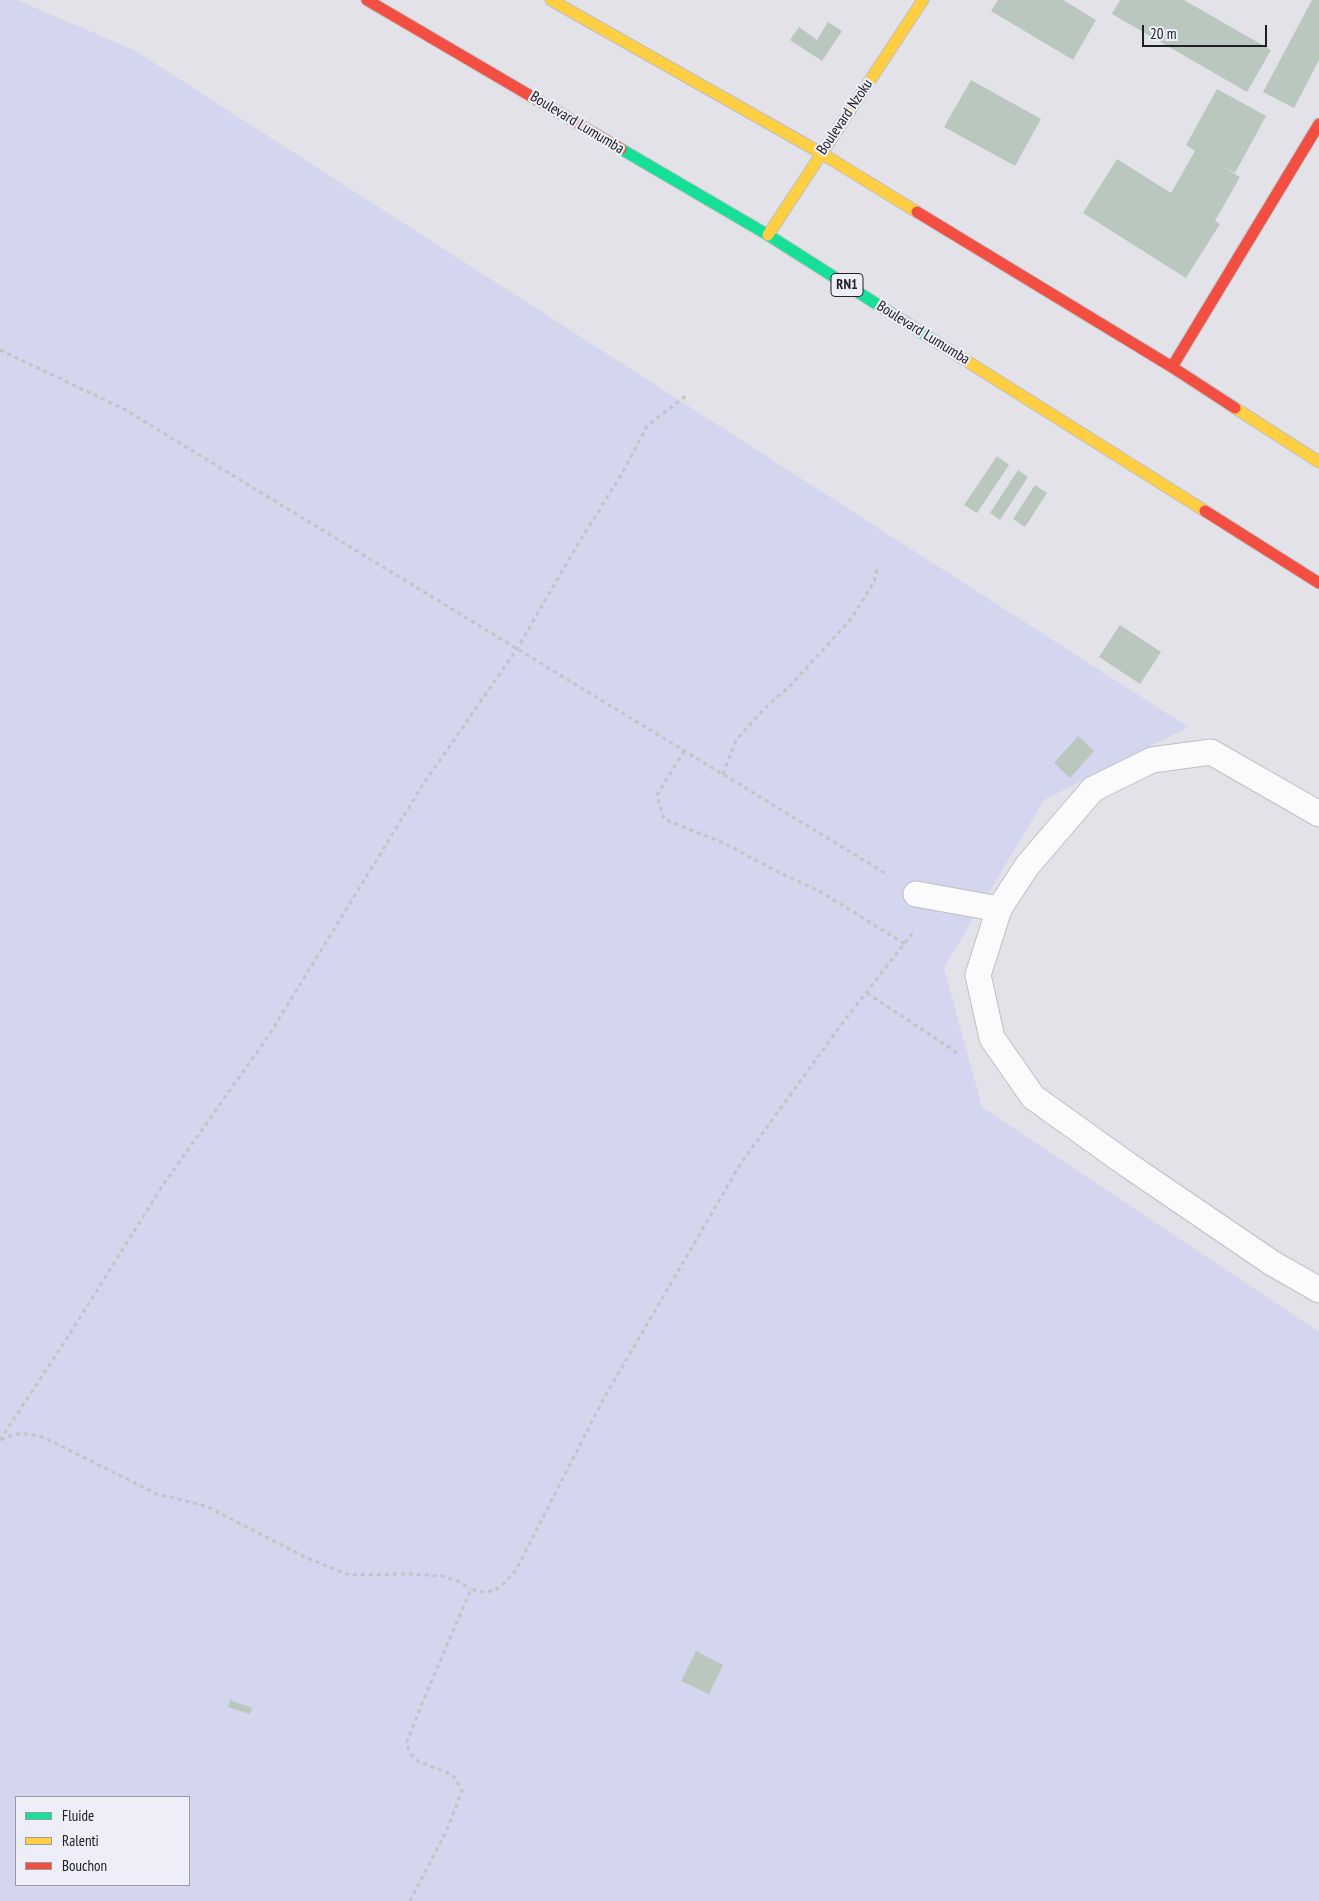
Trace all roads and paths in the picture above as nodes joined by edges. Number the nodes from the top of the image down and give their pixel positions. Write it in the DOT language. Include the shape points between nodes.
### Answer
graph roads {
  1 [pos="367,0"];
  2 [pos="551,0"];
  3 [pos="923,0"];
  4 [pos="1319,124"];
  5 [pos="821,153"];
  6 [pos="768,235"];
  7 [pos="0,350"];
  8 [pos="1172,367"];
  9 [pos="687,396"];
  10 [pos="1319,462"];
  11 [pos="877,569"];
  12 [pos="1319,583"];
  13 [pos="517,649"];
  14 [pos="684,751"];
  15 [pos="723,774"];
  16 [pos="1319,814"];
  17 [pos="916,894"];
  18 [pos="999,909"];
  19 [pos="905,944"];
  20 [pos="1319,1290"];
  21 [pos="0,1440"];
  22 [pos="471,1589"];
  23 [pos="410,1901"];
  1 -- 6 [label="main road, Boulevard Lumumba / RN1"];
  2 -- 5 [label="main road"];
  3 -- 5 [label="main road, Boulevard Nzoku"];
  4 -- 8 [label="main road"];
  5 -- 6 [label="main road, Boulevard Nzoku"];
  5 -- 8 [label="main road"];
  6 -- 12 [label="main road, Boulevard Lumumba / RN1"];
  7 -- 13 [label="path" via="124,409"];
  8 -- 10 [label="main road"];
  9 -- 13 [label="path" via="647,426"];
  11 -- 15 [label="path" via="874,582 851,619 736,740"];
  13 -- 14 [label="path"];
  13 -- 21 [label="path" via="422,786 269,1035 163,1185"];
  14 -- 15 [label="path"];
  14 -- 19 [label="path" via="657,795 664,819 726,844 819,891"];
  15 -- 17 [label="path" via="879,868"];
  16 -- 18 [label="lane" via="1211,752 1152,760 1093,789 1027,866"];
  17 -- 18 [label="lane"];
  17 -- 19 [label="path" via="921,907 912,935"];
  18 -- 20 [label="lane" via="978,975 992,1038 1033,1097 1128,1166"];
  19 -- 22 [label="path" via="740,1163 604,1398 516,1570 492,1592"];
  21 -- 22 [label="path" via="25,1433 45,1438 156,1494 206,1506 349,1575 442,1576"];
  22 -- 23 [label="path" via="407,1742 409,1753 418,1762 448,1773 462,1791 446,1832"];
}
